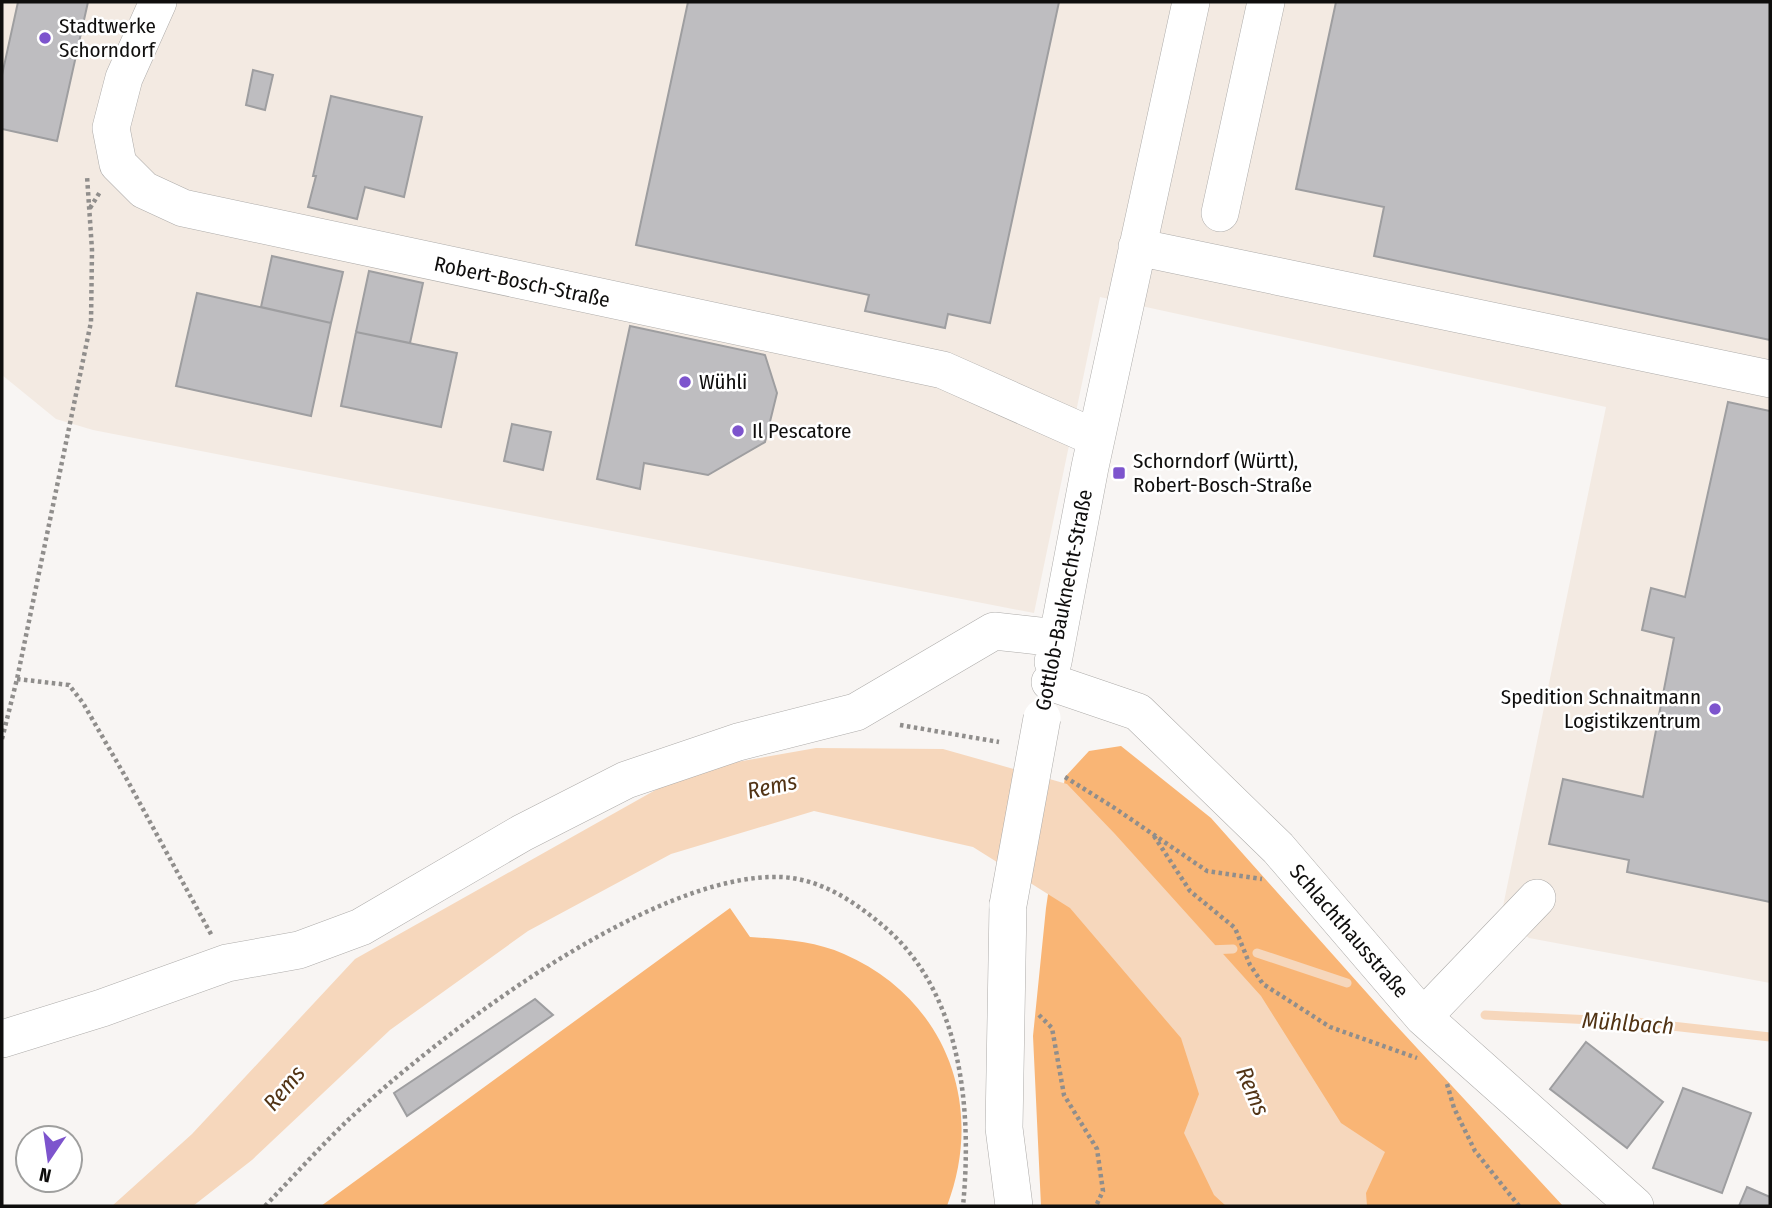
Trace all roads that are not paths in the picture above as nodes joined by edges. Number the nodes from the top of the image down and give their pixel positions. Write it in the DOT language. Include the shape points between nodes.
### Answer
graph roads {
  1 [pos="158,2"];
  2 [pos="1191,2"];
  3 [pos="1266,2"];
  4 [pos="1220,213"];
  5 [pos="1137,247"];
  6 [pos="1770,379"];
  7 [pos="1096,438"];
  8 [pos="1057,638"];
  9 [pos="1050,682"];
  10 [pos="1537,898"];
  11 [pos="1423,1017"];
  12 [pos="2,1039"];
  13 [pos="1014,1206"];
  14 [pos="1635,1206"];
  1 -- 7 [label="street, Robert-Bosch-Straße" via="124,78 111,128 118,164 144,190 183,208 943,370"];
  2 -- 5 [label="street, Gottlob-Bauknecht-Straße"];
  3 -- 4 [label="street"];
  5 -- 6 [label="street"];
  5 -- 7 [label="street, Gottlob-Bauknecht-Straße"];
  7 -- 8 [label="street, Gottlob-Bauknecht-Straße"];
  8 -- 9 [label="street, Gottlob-Bauknecht-Straße"];
  8 -- 12 [label="street" via="994,631 856,712 738,742 626,780 522,833 361,927 299,950 227,963"];
  9 -- 11 [label="street, Schlachthausstraße" via="1138,712 1278,848"];
  9 -- 13 [label="street, Gottlob-Bauknecht-Straße, bridge" via="1009,905 1004,1128"];
  10 -- 11 [label="street"];
  11 -- 14 [label="street, Schlachthausstraße" via="1449,1057"];
}
